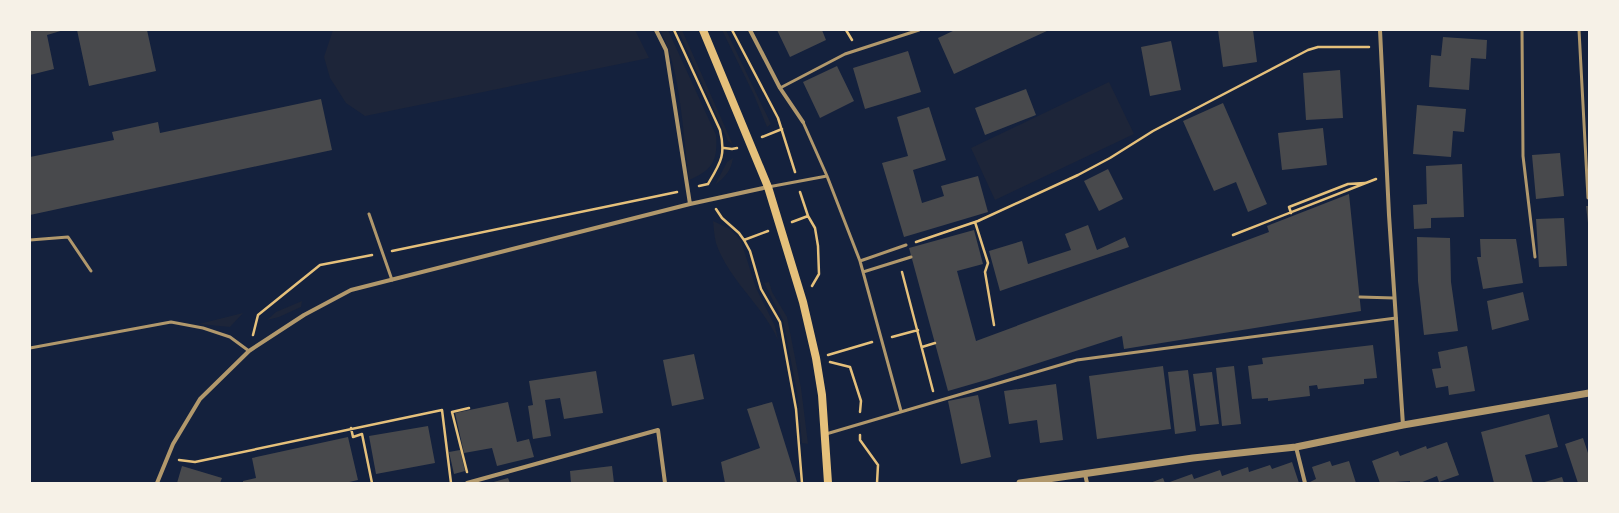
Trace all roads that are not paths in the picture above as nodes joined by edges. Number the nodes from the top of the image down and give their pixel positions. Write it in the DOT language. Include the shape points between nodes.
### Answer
graph roads {
  1 [pos="656,30"];
  2 [pos="703,30"];
  3 [pos="750,30"];
  4 [pos="919,30"];
  5 [pos="1380,30"];
  6 [pos="1522,30"];
  7 [pos="1579,30"];
  8 [pos="780,88"];
  9 [pos="803,122"];
  10 [pos="827,176"];
  11 [pos="768,187"];
  12 [pos="1588,198"];
  13 [pos="690,204"];
  14 [pos="369,214"];
  15 [pos="30,240"];
  16 [pos="906,245"];
  17 [pos="911,257"];
  18 [pos="1535,257"];
  19 [pos="860,261"];
  20 [pos="91,271"];
  21 [pos="863,272"];
  22 [pos="392,280"];
  23 [pos="1360,297"];
  24 [pos="1394,298"];
  25 [pos="1396,318"];
  26 [pos="30,348"];
  27 [pos="249,351"];
  28 [pos="1589,393"];
  29 [pos="901,411"];
  30 [pos="1403,425"];
  31 [pos="826,434"];
  32 [pos="1296,447"];
  33 [pos="1085,474"];
  34 [pos="157,483"];
  35 [pos="469,483"];
  36 [pos="665,483"];
  37 [pos="828,483"];
  38 [pos="1020,483"];
  39 [pos="1087,483"];
  40 [pos="1305,483"];
  1 -- 13 [label="street" via="666,50"];
  2 -- 11 [label="main road"];
  3 -- 8 [label="street"];
  4 -- 8 [label="lane" via="845,54"];
  5 -- 24 [label="street"];
  6 -- 18 [label="lane" via="1523,156"];
  7 -- 12 [label="lane"];
  8 -- 9 [label="street"];
  9 -- 10 [label="lane"];
  10 -- 11 [label="lane"];
  10 -- 19 [label="lane"];
  11 -- 13 [label="street"];
  11 -- 31 [label="main road" via="803,302 816,358"];
  13 -- 22 [label="street"];
  14 -- 22 [label="lane"];
  15 -- 20 [label="lane" via="68,237"];
  16 -- 19 [label="lane"];
  17 -- 21 [label="lane"];
  19 -- 21 [label="lane"];
  21 -- 29 [label="lane"];
  22 -- 27 [label="street" via="351,290 304,315"];
  23 -- 24 [label="lane"];
  24 -- 25 [label="street"];
  25 -- 29 [label="lane" via="1077,360"];
  25 -- 30 [label="street"];
  26 -- 27 [label="lane" via="171,322 203,328 230,337"];
  27 -- 34 [label="street" via="200,399 173,444"];
  28 -- 30 [label="street"];
  29 -- 31 [label="lane"];
  30 -- 32 [label="street"];
  31 -- 37 [label="main road"];
  32 -- 33 [label="street" via="1194,458"];
  32 -- 40 [label="street"];
  33 -- 38 [label="street"];
  33 -- 39 [label="street"];
  35 -- 36 [label="street" via="658,430"];
}
